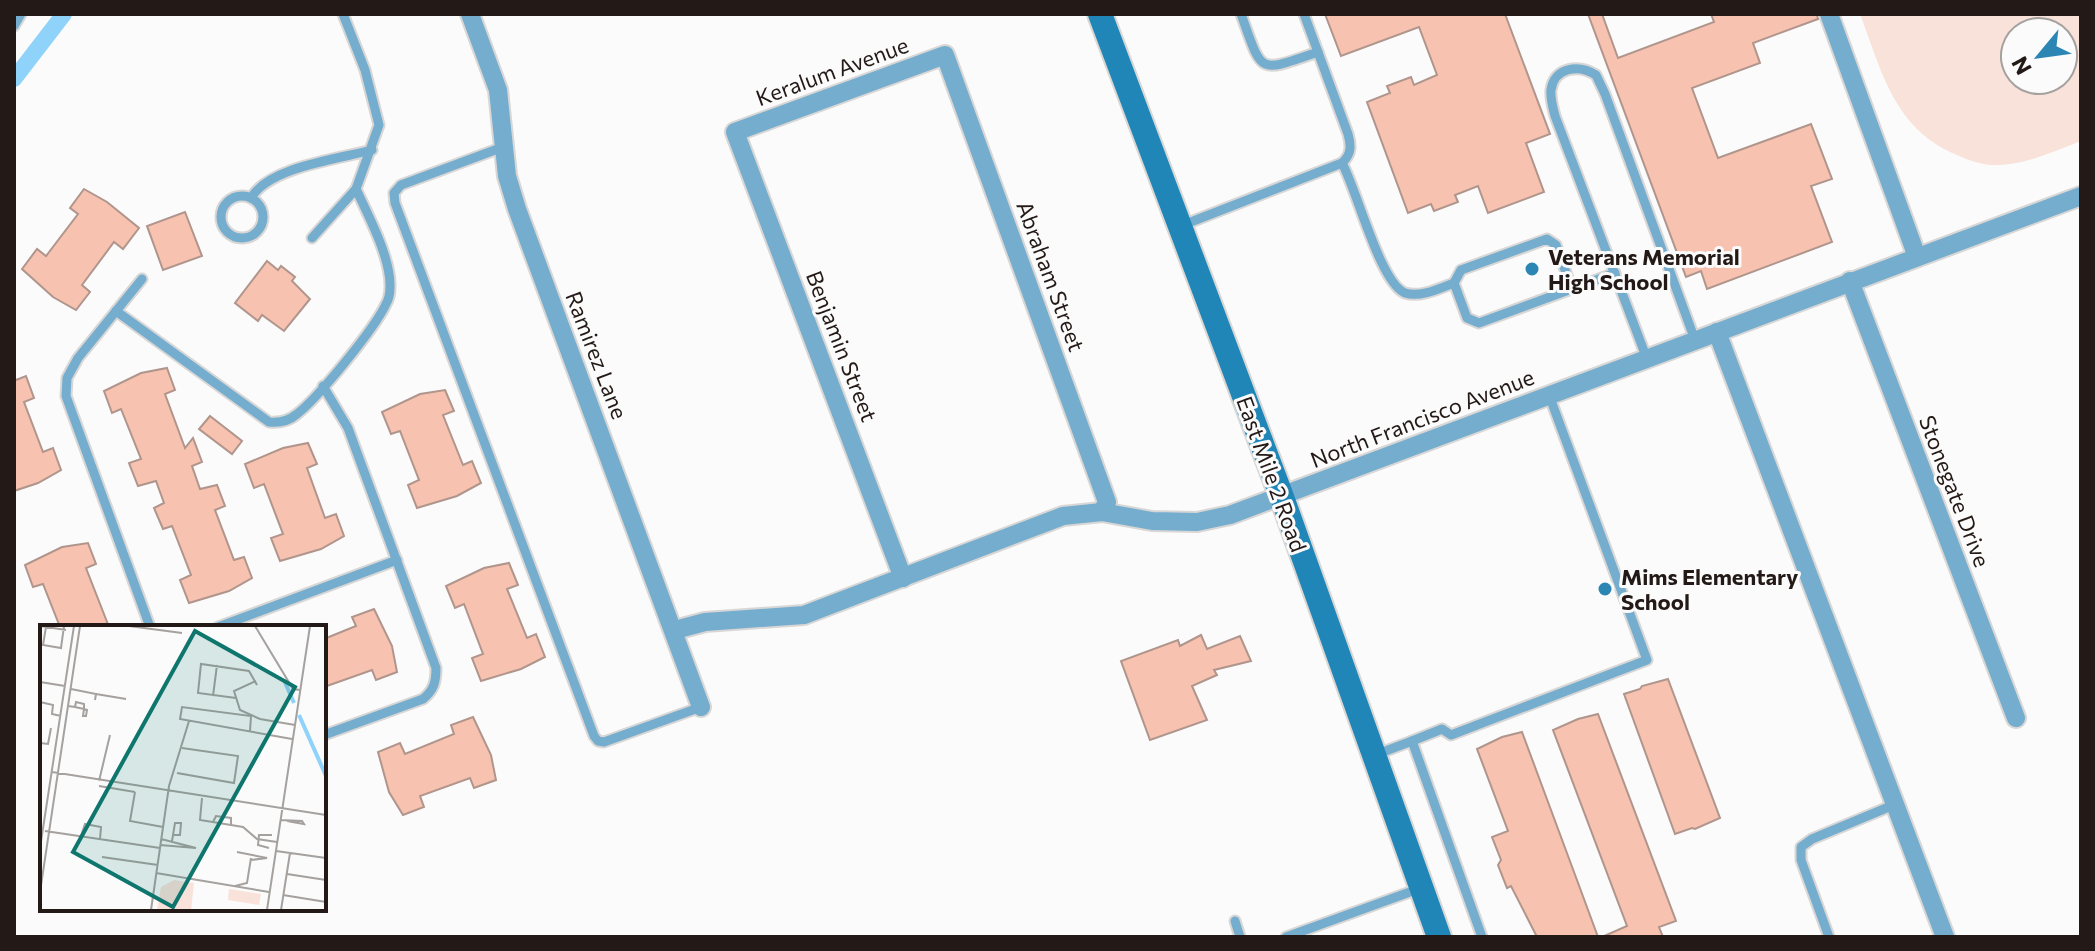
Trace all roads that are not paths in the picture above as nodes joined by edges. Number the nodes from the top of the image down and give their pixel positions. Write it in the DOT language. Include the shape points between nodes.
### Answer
graph roads {
  1 [pos="21,14"];
  2 [pos="343,14"];
  3 [pos="470,14"];
  4 [pos="1100,14"];
  5 [pos="1241,14"];
  6 [pos="1304,14"];
  7 [pos="1829,14"];
  8 [pos="14,26"];
  9 [pos="1318,52"];
  10 [pos="945,55"];
  11 [pos="735,132"];
  12 [pos="503,147"];
  13 [pos="372,150"];
  14 [pos="1342,163"];
  15 [pos="356,189"];
  16 [pos="2081,196"];
  17 [pos="251,198"];
  18 [pos="1180,226"];
  19 [pos="312,238"];
  20 [pos="1917,257"];
  21 [pos="1615,273"];
  22 [pos="142,279"];
  23 [pos="1850,281"];
  24 [pos="1454,283"];
  25 [pos="1572,289"];
  26 [pos="116,311"];
  27 [pos="1717,332"];
  28 [pos="1695,340"];
  29 [pos="1647,359"];
  30 [pos="323,386"];
  31 [pos="1549,395"];
  32 [pos="1282,497"];
  33 [pos="1102,512"];
  34 [pos="397,560"];
  35 [pos="903,578"];
  36 [pos="149,625"];
  37 [pos="223,625"];
  38 [pos="675,630"];
  39 [pos="701,707"];
  40 [pos="2016,718"];
  41 [pos="326,734"];
  42 [pos="1412,741"];
  43 [pos="1374,756"];
  44 [pos="1896,804"];
  45 [pos="1421,888"];
  46 [pos="1235,921"];
  47 [pos="1240,937"];
  48 [pos="1286,937"];
  49 [pos="1439,937"];
  50 [pos="1482,937"];
  51 [pos="1829,937"];
  52 [pos="1945,937"];
  1 -- 8 [label="lane"];
  2 -- 13 [label="lane" via="379,125"];
  3 -- 12 [label="street, Ramirez Lane" via="498,90"];
  4 -- 18 [label="main road, East Mile 2 Road"];
  5 -- 9 [label="lane" via="1262,64 1274,67"];
  6 -- 9 [label="lane"];
  7 -- 20 [label="street"];
  9 -- 14 [label="lane" via="1350,142"];
  10 -- 11 [label="street, Keralum Avenue"];
  10 -- 33 [label="street, Abraham Street" via="1107,502"];
  11 -- 35 [label="street, Benjamin Street"];
  12 -- 38 [label="street, Ramirez Lane" via="517,209"];
  12 -- 39 [label="lane" via="401,185 394,193 395,203 594,736 604,742"];
  13 -- 15 [label="lane"];
  13 -- 17 [label="lane" via="268,180"];
  14 -- 18 [label="lane"];
  14 -- 24 [label="lane" via="1394,284 1405,293 1418,294"];
  15 -- 19 [label="lane"];
  15 -- 30 [label="lane" via="389,270 389,294"];
  16 -- 20 [label="street, North Francisco Avenue"];
  17 -- 17 [label="lane" via="236,196 225,204 222,225 232,236 245,238 257,232 260,207"];
  18 -- 32 [label="main road, East Mile 2 Road"];
  20 -- 23 [label="street, North Francisco Avenue"];
  21 -- 25 [label="lane"];
  21 -- 28 [label="lane" via="1552,103 1555,80 1569,69 1596,75 1605,94"];
  21 -- 29 [label="lane"];
  22 -- 26 [label="lane"];
  23 -- 27 [label="street, North Francisco Avenue"];
  23 -- 40 [label="street, Stonegate Drive"];
  24 -- 25 [label="lane" via="1467,318 1475,323"];
  24 -- 25 [label="lane" via="1461,270 1547,239 1556,245"];
  26 -- 30 [label="lane" via="269,422 296,415"];
  26 -- 36 [label="lane" via="73,367 66,396"];
  27 -- 28 [label="street, North Francisco Avenue"];
  27 -- 44 [label="street"];
  28 -- 29 [label="street, North Francisco Avenue"];
  29 -- 31 [label="street, North Francisco Avenue"];
  30 -- 34 [label="lane" via="348,428"];
  31 -- 32 [label="street, North Francisco Avenue"];
  31 -- 42 [label="lane" via="1647,660 1451,735 1442,729"];
  32 -- 33 [label="street, North Francisco Avenue" via="1197,522"];
  32 -- 43 [label="main road, East Mile 2 Road"];
  33 -- 35 [label="street, North Francisco Avenue" via="1063,516"];
  34 -- 37 [label="lane"];
  34 -- 41 [label="lane" via="436,668 432,691 423,699"];
  35 -- 38 [label="street, North Francisco Avenue" via="804,615 705,622"];
  38 -- 39 [label="street, Ramirez Lane"];
  42 -- 43 [label="lane"];
  42 -- 50 [label="lane"];
  43 -- 45 [label="main road, East Mile 2 Road"];
  44 -- 51 [label="lane" via="1801,847"];
  44 -- 52 [label="street"];
  45 -- 48 [label="lane"];
  45 -- 49 [label="main road, East Mile 2 Road"];
  46 -- 47 [label="lane"];
}
